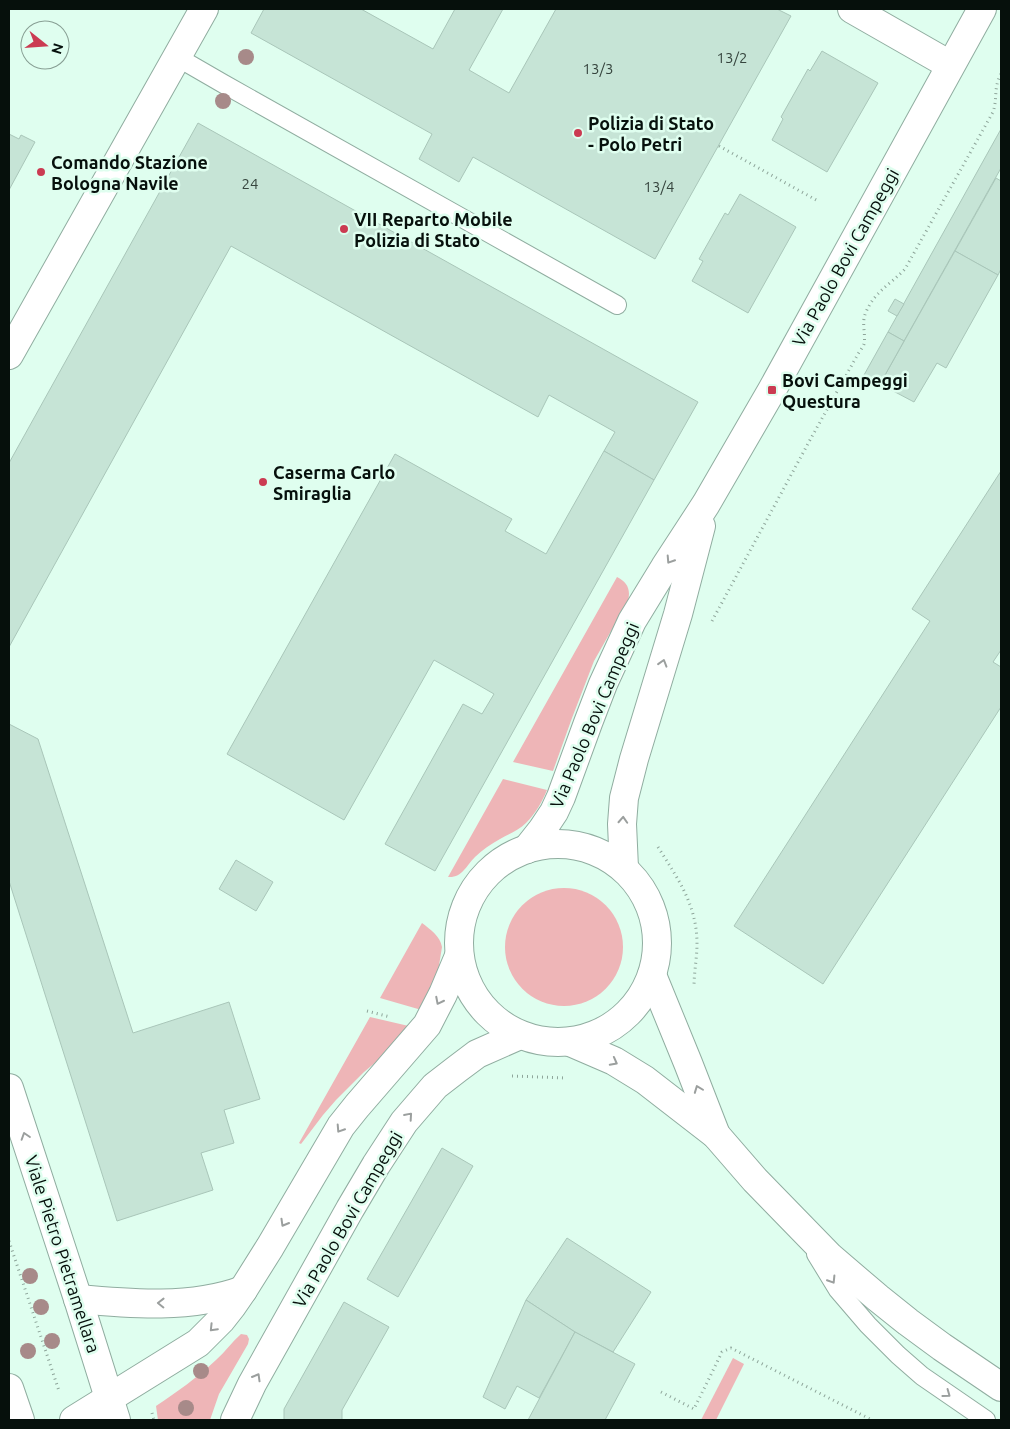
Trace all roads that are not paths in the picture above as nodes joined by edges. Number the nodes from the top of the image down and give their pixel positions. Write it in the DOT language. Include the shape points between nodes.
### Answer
graph roads {
  1 [pos="204,9"];
  2 [pos="852,9"];
  3 [pos="982,9"];
  4 [pos="177,57"];
  5 [pos="950,65"];
  6 [pos="617,305"];
  7 [pos="9,355"];
  8 [pos="706,504"];
  9 [pos="527,848"];
  10 [pos="624,868"];
  11 [pos="460,956"];
  12 [pos="652,975"];
  13 [pos="520,1035"];
  14 [pos="570,1042"];
  15 [pos="9,1088"];
  16 [pos="716,1135"];
  17 [pos="797,1224"];
  18 [pos="243,1290"];
  19 [pos="78,1299"];
  20 [pos="1001,1387"];
  21 [pos="9,1388"];
  22 [pos="112,1410"];
  23 [pos="20,1420"];
  24 [pos="74,1420"];
  25 [pos="235,1420"];
  26 [pos="986,1420"];
  1 -- 4 [label="street"];
  2 -- 5 [label="street"];
  3 -- 5 [label="street, Via Paolo Bovi Campeggi"];
  4 -- 6 [label="lane"];
  4 -- 7 [label="street"];
  5 -- 8 [label="street, Via Paolo Bovi Campeggi"];
  8 -- 9 [label="street, Via Paolo Bovi Campeggi, one-way" via="632,621 603,684 561,797"];
  10 -- 8 [label="street, Via Paolo Bovi Campeggi, one-way" via="624,798 678,614"];
  9 -- 10 [label="street" via="552,844 578,846 602,854"];
  9 -- 11 [label="street" via="502,860 482,879 467,902 460,928"];
  10 -- 12 [label="street" via="642,891 654,918 657,946"];
  11 -- 13 [label="street" via="466,982 479,1004 498,1022"];
  11 -- 18 [label="street, one-way" via="427,1026 342,1126"];
  12 -- 14 [label="street" via="639,999 621,1020 597,1034"];
  16 -- 12 [label="street, one-way"];
  13 -- 14 [label="street" via="545,1042"];
  25 -- 13 [label="street, Via Paolo Bovi Campeggi, one-way" via="350,1210 404,1122 435,1086 470,1059"];
  14 -- 16 [label="street, one-way" via="614,1061 646,1080"];
  19 -- 15 [label="street, Viale Pietro Pietramellara, one-way"];
  16 -- 17 [label="street"];
  17 -- 20 [label="street" via="878,1298"];
  17 -- 26 [label="lane, one-way" via="838,1290 868,1325 922,1376"];
  18 -- 19 [label="street, one-way" via="179,1303"];
  18 -- 22 [label="street, one-way" via="221,1320 198,1343"];
  19 -- 22 [label="street, Viale Pietro Pietramellara"];
  21 -- 23 [label="street"];
  22 -- 24 [label="street"];
}
